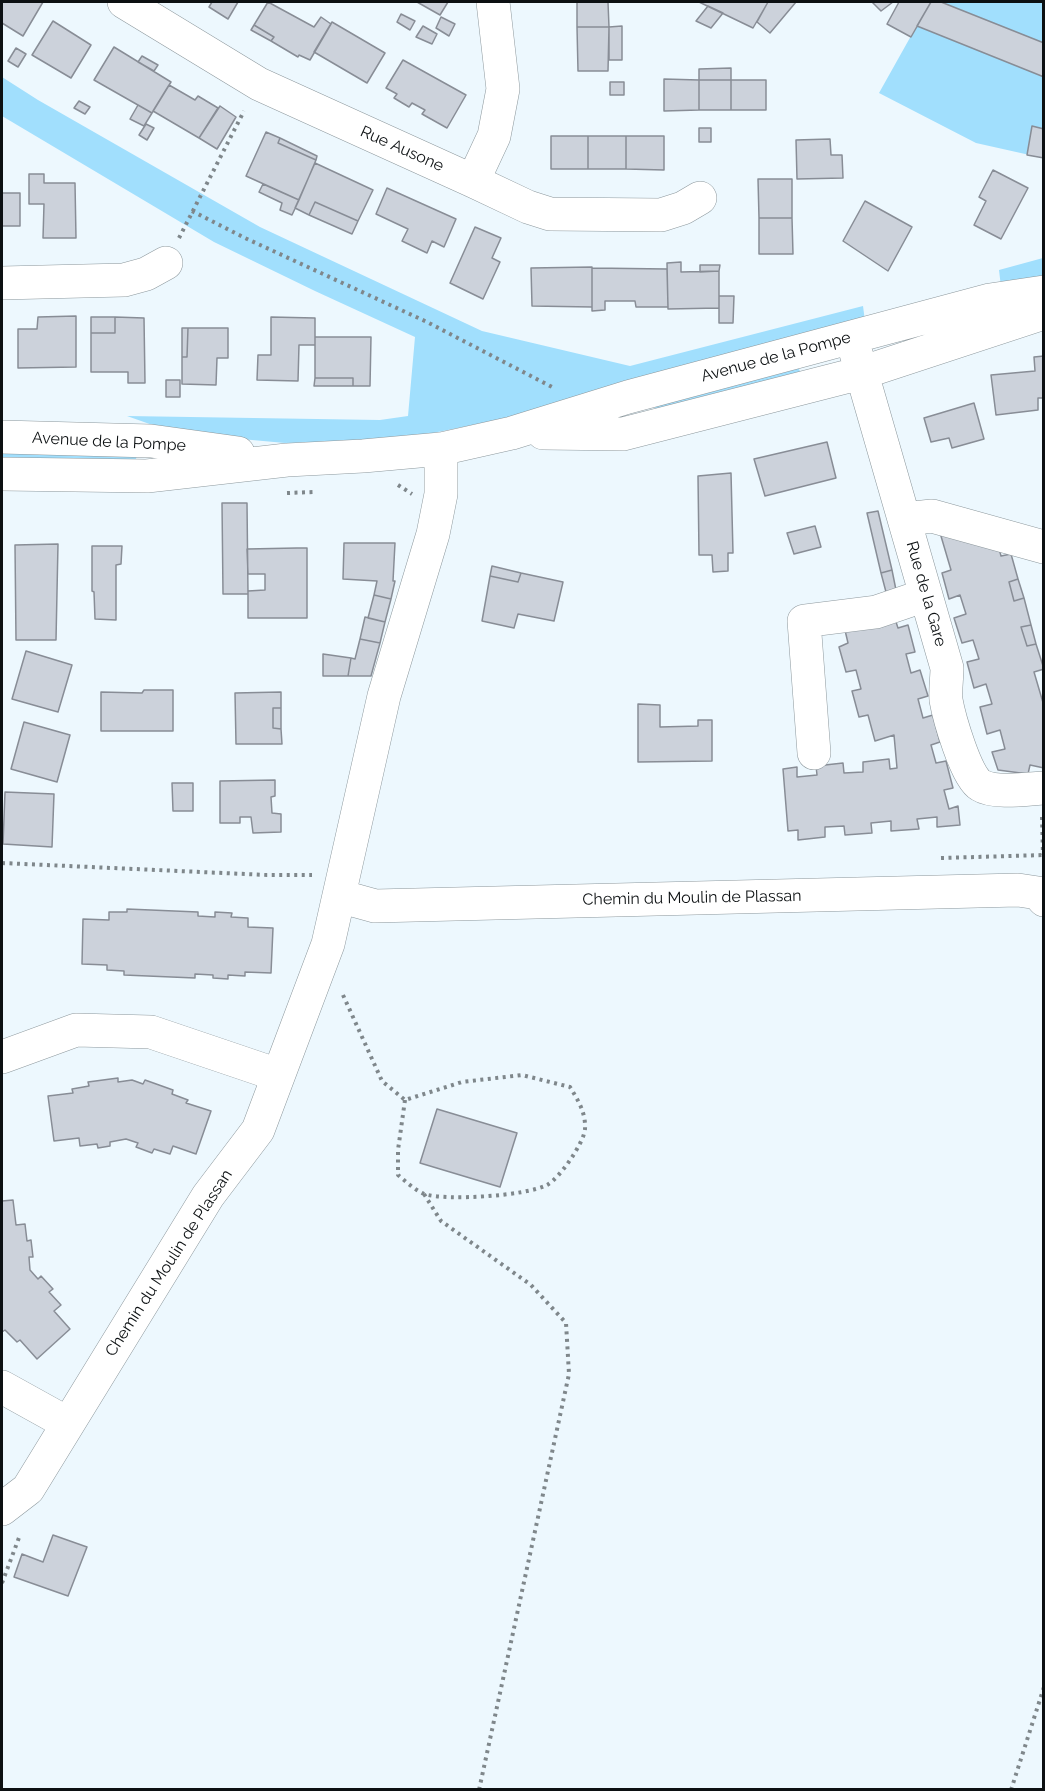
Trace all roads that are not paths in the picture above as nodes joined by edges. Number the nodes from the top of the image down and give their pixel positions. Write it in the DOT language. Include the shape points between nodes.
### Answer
graph roads {
  1 [pos="124,2"];
  2 [pos="493,2"];
  3 [pos="473,181"];
  4 [pos="700,198"];
  5 [pos="166,263"];
  6 [pos="2,282"];
  7 [pos="1044,292"];
  8 [pos="1044,313"];
  9 [pos="851,337"];
  10 [pos="861,373"];
  11 [pos="512,433"];
  12 [pos="2,437"];
  13 [pos="441,448"];
  14 [pos="287,460"];
  15 [pos="2,474"];
  16 [pos="905,519"];
  17 [pos="1044,547"];
  18 [pos="926,595"];
  19 [pos="814,753"];
  20 [pos="1044,788"];
  21 [pos="342,886"];
  22 [pos="1044,900"];
  23 [pos="2,1057"];
  24 [pos="278,1075"];
  25 [pos="2,1387"];
  26 [pos="67,1424"];
  27 [pos="4,1507"];
  1 -- 3 [label="street, Rue Ausone" via="259,84"];
  2 -- 3 [label="street" via="503,89 494,136"];
  3 -- 4 [label="street, Rue Ausone" via="550,214 661,215"];
  5 -- 6 [label="street" via="124,280"];
  7 -- 9 [label="street, Avenue de la Pompe" via="990,300"];
  8 -- 10 [label="street, Avenue de la Pompe"];
  9 -- 10 [label="street, Rue de la Gare"];
  9 -- 11 [label="street, Avenue de la Pompe" via="628,397"];
  10 -- 11 [label="street, Avenue de la Pompe" via="623,434"];
  10 -- 16 [label="street, Rue de la Gare"];
  11 -- 13 [label="street, Avenue de la Pompe"];
  12 -- 14 [label="street, Avenue de la Pompe" via="151,441"];
  13 -- 14 [label="street, Avenue de la Pompe"];
  13 -- 21 [label="street, Chemin du Moulin de Plassan" via="441,494 434,534 384,696"];
  14 -- 15 [label="street, Avenue de la Pompe" via="147,476"];
  16 -- 17 [label="street" via="932,516"];
  16 -- 18 [label="street, Rue de la Gare"];
  18 -- 19 [label="street" via="876,612 804,621"];
  18 -- 20 [label="street, Rue de la Gare" via="947,668 946,700 967,769 981,786 1008,790"];
  21 -- 22 [label="street, Chemin du Moulin de Plassan" via="375,906 1018,890 1038,893"];
  21 -- 24 [label="street, Chemin du Moulin de Plassan" via="328,944"];
  23 -- 24 [label="street" via="76,1030 152,1032"];
  24 -- 26 [label="street, Chemin du Moulin de Plassan" via="258,1130 208,1196"];
  25 -- 26 [label="street"];
  26 -- 27 [label="street, Chemin du Moulin de Plassan" via="28,1489"];
}
